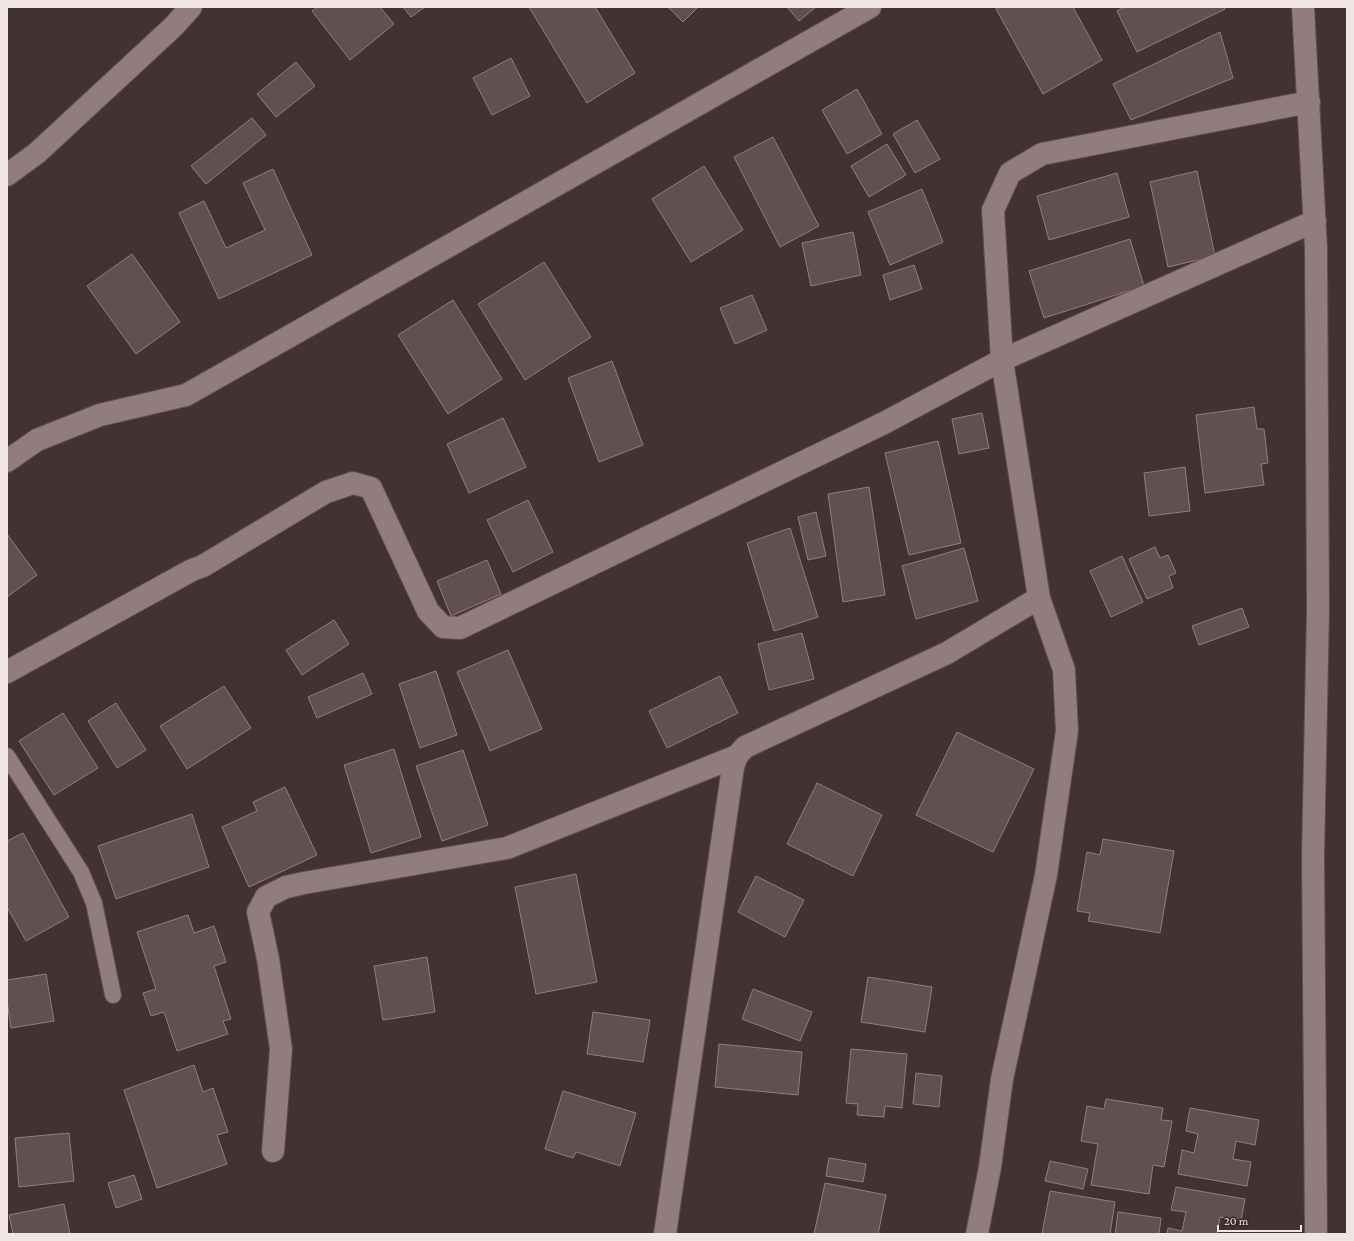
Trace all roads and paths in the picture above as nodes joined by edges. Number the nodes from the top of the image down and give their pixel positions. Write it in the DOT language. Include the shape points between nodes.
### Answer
graph roads {
  1 [pos="191,7"];
  2 [pos="870,7"];
  3 [pos="1303,7"];
  4 [pos="1309,102"];
  5 [pos="7,175"];
  6 [pos="1315,221"];
  7 [pos="1002,360"];
  8 [pos="7,461"];
  9 [pos="1039,598"];
  10 [pos="7,672"];
  11 [pos="7,756"];
  12 [pos="737,756"];
  13 [pos="113,995"];
  14 [pos="273,1151"];
  15 [pos="665,1234"];
  16 [pos="977,1234"];
  17 [pos="1316,1234"];
  1 -- 5 [label="street" via="174,26 42,148"];
  2 -- 8 [label="street" via="186,395 100,415 38,440"];
  3 -- 4 [label="street"];
  4 -- 6 [label="street"];
  4 -- 7 [label="street" via="1042,154 1010,173 993,210"];
  6 -- 7 [label="street"];
  6 -- 17 [label="street" via="1318,610 1313,856"];
  7 -- 9 [label="street"];
  7 -- 10 [label="street" via="884,424 460,628 443,627 428,611 371,488 353,483 326,492 203,566"];
  9 -- 12 [label="street" via="947,653 745,747"];
  9 -- 16 [label="street" via="1064,670 1067,731 1046,875 1002,1079 990,1167"];
  11 -- 13 [label="lane" via="81,872 94,903"];
  12 -- 14 [label="street" via="507,848 304,883 286,887 266,897 258,912 268,959 281,1049"];
  12 -- 15 [label="street" via="733,767"];
}
